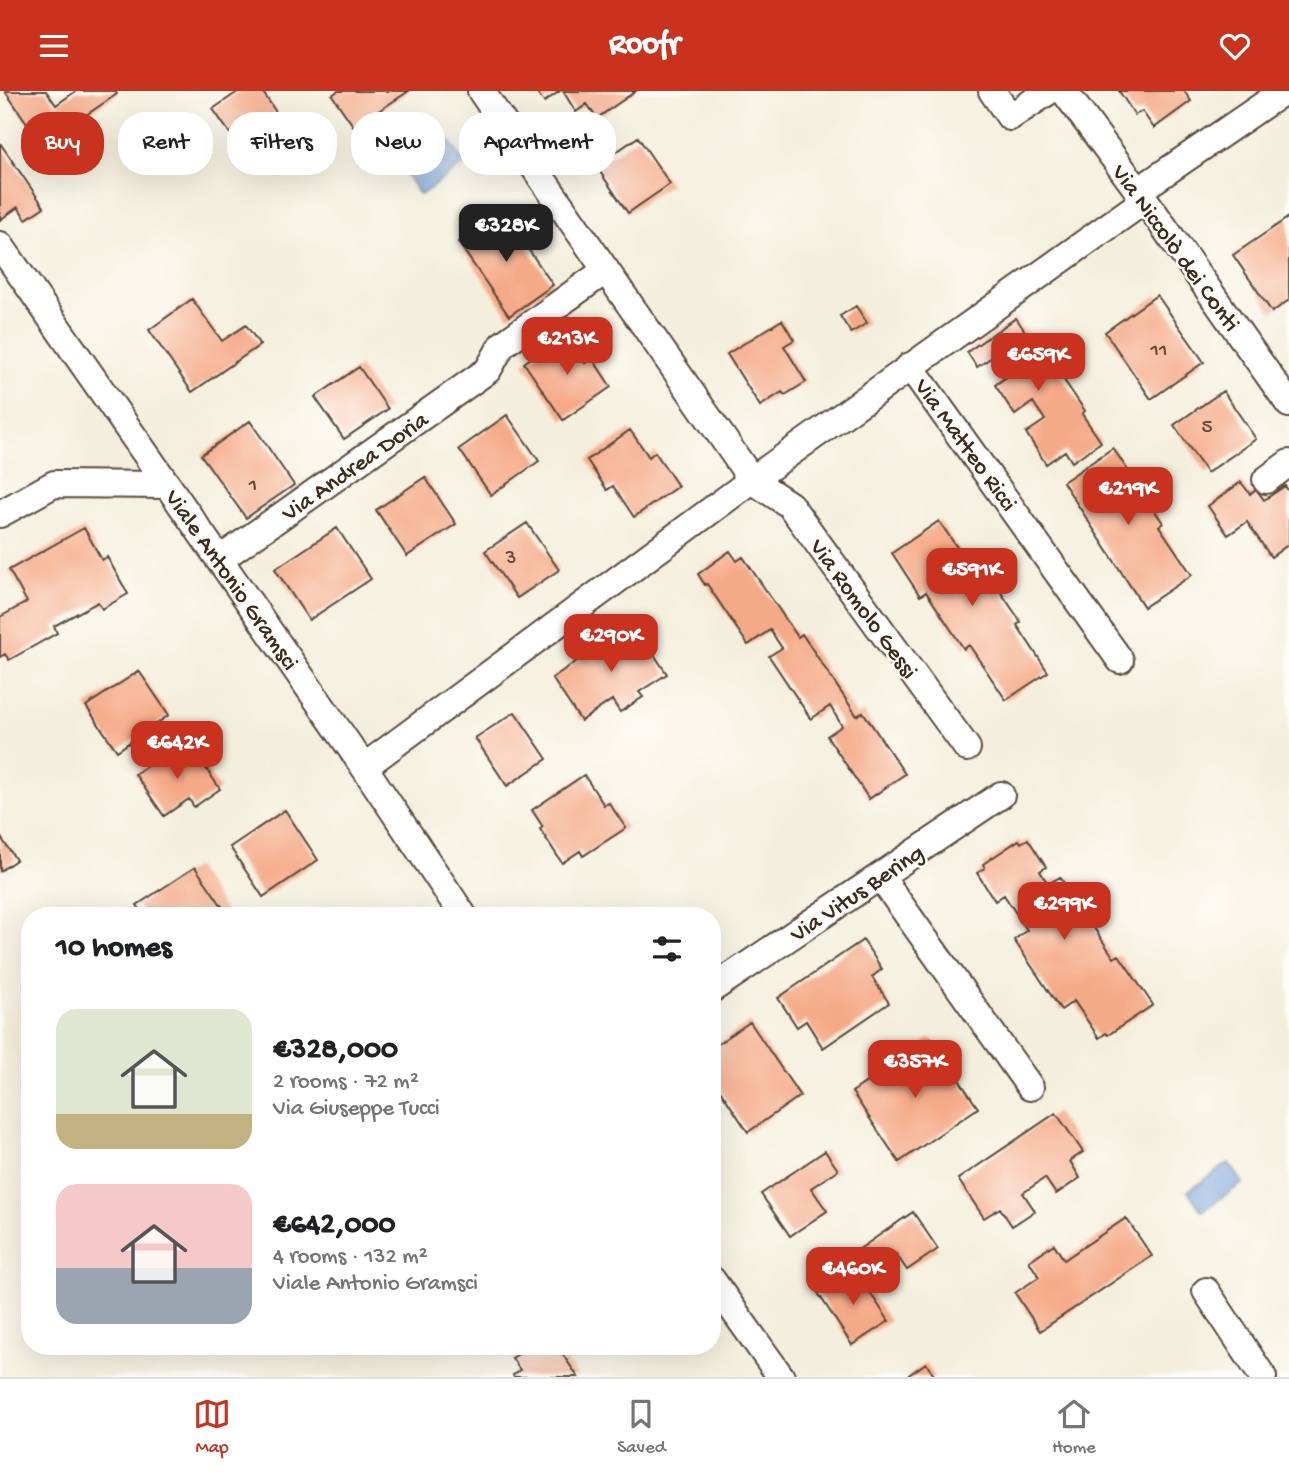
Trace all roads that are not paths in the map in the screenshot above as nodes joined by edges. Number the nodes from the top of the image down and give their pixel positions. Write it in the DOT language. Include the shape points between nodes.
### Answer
graph roads {
  1 [pos="481,91"];
  2 [pos="992,91"];
  3 [pos="1049,91"];
  4 [pos="1064,91"];
  5 [pos="1284,91"];
  6 [pos="1142,195"];
  7 [pos="0,245"];
  8 [pos="606,270"];
  9 [pos="910,366"];
  10 [pos="1289,404"];
  11 [pos="1289,463"];
  12 [pos="752,480"];
  13 [pos="1266,480"];
  14 [pos="167,485"];
  15 [pos="0,514"];
  16 [pos="219,560"];
  17 [pos="1120,660"];
  18 [pos="967,748"];
  19 [pos="364,767"];
  20 [pos="1001,795"];
  21 [pos="880,876"];
  22 [pos="458,907"];
  23 [pos="721,983"];
  24 [pos="1030,1087"];
  25 [pos="1206,1291"];
  26 [pos="721,1292"];
  27 [pos="782,1377"];
  28 [pos="1263,1377"];
  1 -- 8 [label="street"];
  2 -- 3 [label="street" via="1010,117"];
  4 -- 6 [label="street, Via Niccolò dei Conti"];
  5 -- 6 [label="street"];
  6 -- 9 [label="street"];
  6 -- 10 [label="street, Via Niccolò dei Conti"];
  7 -- 14 [label="street, Viale Antonio Gramsci"];
  8 -- 12 [label="street"];
  8 -- 16 [label="street, Via Andrea Doria" via="502,345 488,370"];
  9 -- 12 [label="street"];
  9 -- 17 [label="street, Via Matteo Ricci"];
  11 -- 13 [label="street"];
  12 -- 18 [label="street, Via Romolo Gessi" via="790,505"];
  12 -- 19 [label="street"];
  14 -- 15 [label="street" via="54,484"];
  14 -- 16 [label="street, Viale Antonio Gramsci"];
  16 -- 19 [label="street, Viale Antonio Gramsci"];
  19 -- 22 [label="street, Viale Antonio Gramsci"];
  20 -- 21 [label="street, Via Vitus Bering"];
  21 -- 23 [label="street, Via Vitus Bering"];
  21 -- 24 [label="street"];
  25 -- 28 [label="street"];
  26 -- 27 [label="street"];
}
